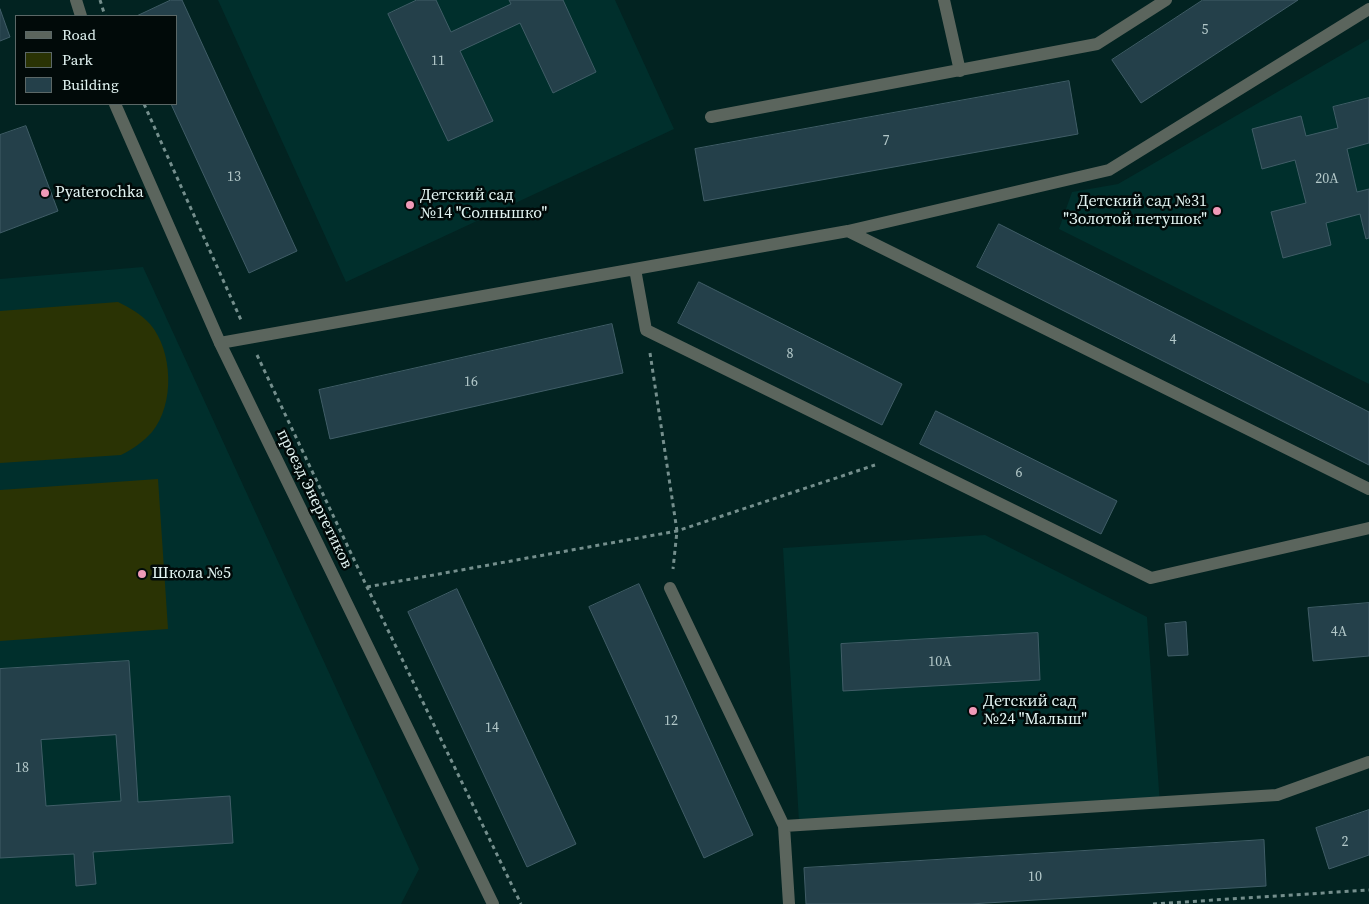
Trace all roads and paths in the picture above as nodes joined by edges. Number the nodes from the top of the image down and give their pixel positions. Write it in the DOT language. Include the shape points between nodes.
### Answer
graph roads {
  1 [pos="76,0"];
  2 [pos="100,0"];
  3 [pos="944,0"];
  4 [pos="1166,0"];
  5 [pos="1369,9"];
  6 [pos="81,15"];
  7 [pos="105,15"];
  8 [pos="960,71"];
  9 [pos="115,105"];
  10 [pos="144,105"];
  11 [pos="711,117"];
  12 [pos="848,231"];
  13 [pos="635,268"];
  14 [pos="646,330"];
  15 [pos="249,338"];
  16 [pos="220,343"];
  17 [pos="901,456"];
  18 [pos="1369,489"];
  19 [pos="1369,528"];
  20 [pos="678,531"];
  21 [pos="367,587"];
  22 [pos="670,588"];
  23 [pos="1369,762"];
  24 [pos="784,826"];
  25 [pos="1369,890"];
  26 [pos="493,904"];
  27 [pos="521,904"];
  28 [pos="789,904"];
  29 [pos="1153,904"];
  1 -- 6 [label="street"];
  2 -- 7 [label="path"];
  3 -- 8 [label="street"];
  4 -- 8 [label="street" via="1097,44"];
  5 -- 12 [label="street" via="1109,170"];
  8 -- 11 [label="street"];
  9 -- 16 [label="street, проезд Энергетиков"];
  10 -- 15 [label="path"];
  12 -- 13 [label="street"];
  12 -- 18 [label="street"];
  13 -- 14 [label="street"];
  13 -- 15 [label="street"];
  14 -- 17 [label="street"];
  14 -- 20 [label="path"];
  15 -- 16 [label="street"];
  15 -- 21 [label="path"];
  16 -- 26 [label="street, проезд Энергетиков"];
  17 -- 19 [label="street" via="1150,578"];
  17 -- 20 [label="path"];
  20 -- 21 [label="path"];
  20 -- 22 [label="path"];
  21 -- 27 [label="path"];
  22 -- 24 [label="street"];
  23 -- 24 [label="street" via="1277,795"];
  24 -- 28 [label="street"];
  25 -- 29 [label="path"];
}
